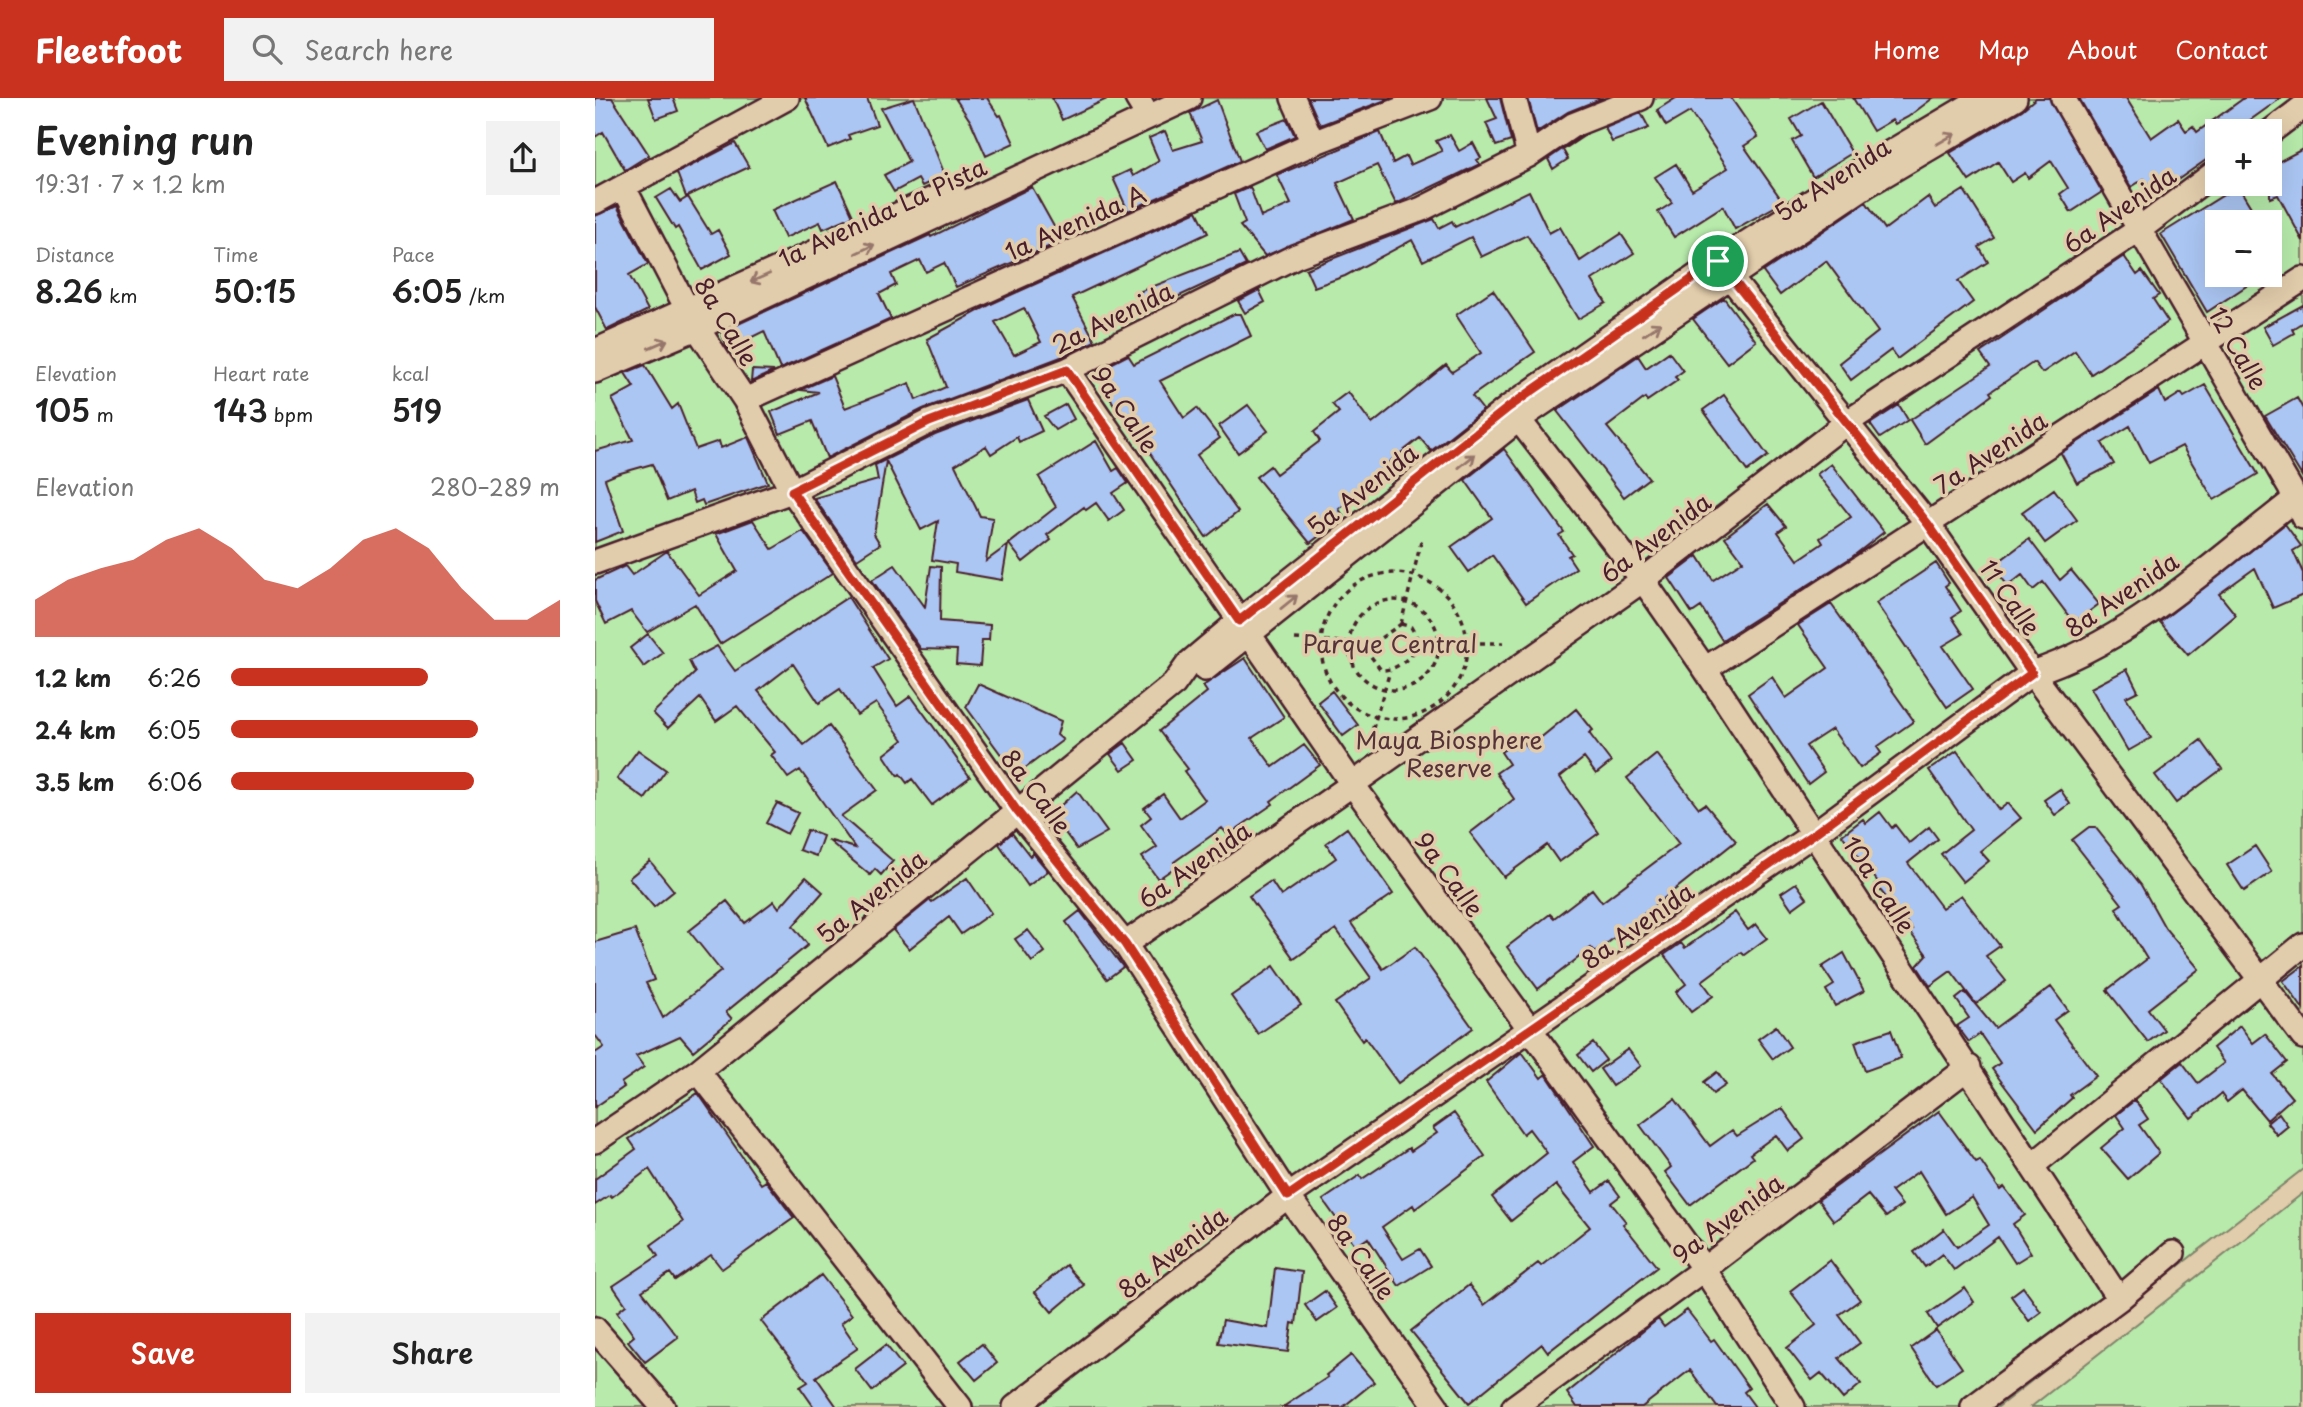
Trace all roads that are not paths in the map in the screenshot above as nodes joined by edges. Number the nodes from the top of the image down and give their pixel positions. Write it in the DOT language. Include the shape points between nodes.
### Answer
graph roads {
  1 [pos="787,98"];
  2 [pos="1189,98"];
  3 [pos="1293,98"];
  4 [pos="1430,98"];
  5 [pos="1514,98"];
  6 [pos="1641,98"];
  7 [pos="1982,98"];
  8 [pos="2015,98"];
  9 [pos="2063,98"];
  10 [pos="1146,104"];
  11 [pos="2303,107"];
  12 [pos="2282,123"];
  13 [pos="1313,143"];
  14 [pos="1529,155"];
  15 [pos="1863,178"];
  16 [pos="2205,180"];
  17 [pos="624,188"];
  18 [pos="595,202"];
  19 [pos="2140,229"];
  20 [pos="1724,269"];
  21 [pos="2303,279"];
  22 [pos="693,319"];
  23 [pos="2205,341"];
  24 [pos="595,351"];
  25 [pos="595,370"];
  26 [pos="1067,370"];
  27 [pos="745,400"];
  28 [pos="1514,413"];
  29 [pos="1846,423"];
  30 [pos="792,491"];
  31 [pos="2299,508"];
  32 [pos="1928,524"];
  33 [pos="595,562"];
  34 [pos="1643,580"];
  35 [pos="1244,628"];
  36 [pos="1706,669"];
  37 [pos="2032,673"];
  38 [pos="1353,785"];
  39 [pos="1017,811"];
  40 [pos="1815,833"];
  41 [pos="1125,944"];
  42 [pos="2303,945"];
  43 [pos="2262,981"];
  44 [pos="1530,1032"];
  45 [pos="2303,1037"];
  46 [pos="1969,1067"];
  47 [pos="698,1071"];
  48 [pos="595,1141"];
  49 [pos="2033,1165"];
  50 [pos="1288,1196"];
  51 [pos="2173,1253"];
  52 [pos="1704,1269"];
  53 [pos="2119,1299"];
  54 [pos="595,1329"];
  55 [pos="663,1407"];
  56 [pos="960,1407"];
  57 [pos="1015,1407"];
  58 [pos="1437,1407"];
  59 [pos="1514,1407"];
  60 [pos="1793,1407"];
  61 [pos="1973,1407"];
  1 -- 17 [label="street"];
  2 -- 10 [label="street, 1a Avenida La Pista"];
  3 -- 13 [label="street"];
  4 -- 13 [label="street, 1a Avenida A"];
  5 -- 14 [label="street"];
  6 -- 14 [label="street, 2a Avenida" via="1573,125"];
  7 -- 15 [label="street, 5a Avenida"];
  15 -- 8 [label="street, 5a Avenida, one-way"];
  9 -- 19 [label="street, 12 Calle"];
  10 -- 22 [label="street, 1a Avenida La Pista"];
  11 -- 12 [label="street"];
  13 -- 27 [label="street, 1a Avenida A"];
  14 -- 26 [label="street, 2a Avenida" via="1422,209 1296,256"];
  15 -- 20 [label="street, 5a Avenida"];
  16 -- 19 [label="street, 6a Avenida"];
  17 -- 18 [label="street"];
  17 -- 22 [label="street, 8a Calle"];
  19 -- 23 [label="street, 12 Calle"];
  19 -- 29 [label="street, 6a Avenida"];
  20 -- 28 [label="street, 5a Avenida"];
  20 -- 29 [label="street, 11 Calle"];
  21 -- 23 [label="street, 7a Avenida"];
  22 -- 24 [label="street, 1a Avenida La Pista"];
  25 -- 22 [label="street, 1a Avenida La Pista, one-way"];
  22 -- 27 [label="street, 8a Calle"];
  23 -- 31 [label="street, 12 Calle"];
  23 -- 32 [label="street, 7a Avenida"];
  26 -- 30 [label="street, 2a Avenida" via="929,422"];
  26 -- 35 [label="street, 9a Calle"];
  27 -- 30 [label="street, 8a Calle"];
  28 -- 34 [label="street, 10a Calle"];
  28 -- 35 [label="street, 5a Avenida"];
  29 -- 32 [label="street, 11 Calle"];
  29 -- 34 [label="street, 6a Avenida"];
  30 -- 33 [label="street, 2a Avenida"];
  30 -- 39 [label="street, 8a Calle"];
  31 -- 37 [label="street, 8a Avenida" via="2115,634 2069,661"];
  32 -- 36 [label="street, 7a Avenida"];
  32 -- 37 [label="street, 11 Calle"];
  34 -- 36 [label="street, 10a Calle"];
  34 -- 38 [label="street, 6a Avenida"];
  35 -- 38 [label="street, 9a Calle"];
  35 -- 39 [label="street, 5a Avenida" via="1200,673 1174,684"];
  36 -- 40 [label="street, 10a Calle"];
  37 -- 40 [label="street, 8a Avenida"];
  37 -- 43 [label="street, 11 Calle"];
  38 -- 41 [label="street, 6a Avenida"];
  38 -- 44 [label="street, 9a Calle"];
  39 -- 41 [label="street, 8a Calle"];
  39 -- 47 [label="street, 5a Avenida"];
  40 -- 44 [label="street, 8a Avenida"];
  40 -- 46 [label="street, 10a Calle"];
  41 -- 50 [label="street, 8a Calle"];
  42 -- 43 [label="street"];
  43 -- 45 [label="street, 11 Calle"];
  43 -- 49 [label="street"];
  44 -- 50 [label="street, 8a Avenida"];
  44 -- 52 [label="street, 9a Calle"];
  46 -- 49 [label="street, 10a Calle"];
  46 -- 52 [label="street, 9a Avenida"];
  47 -- 48 [label="street, 5a Avenida"];
  47 -- 56 [label="street"];
  49 -- 53 [label="street, 10a Calle"];
  50 -- 57 [label="street, 8a Avenida"];
  50 -- 58 [label="street, 8a Calle"];
  51 -- 53 [label="street"];
  52 -- 59 [label="street, 9a Avenida"];
  52 -- 60 [label="street, 9a Calle"];
  53 -- 61 [label="street"];
  54 -- 55 [label="street"];
}
